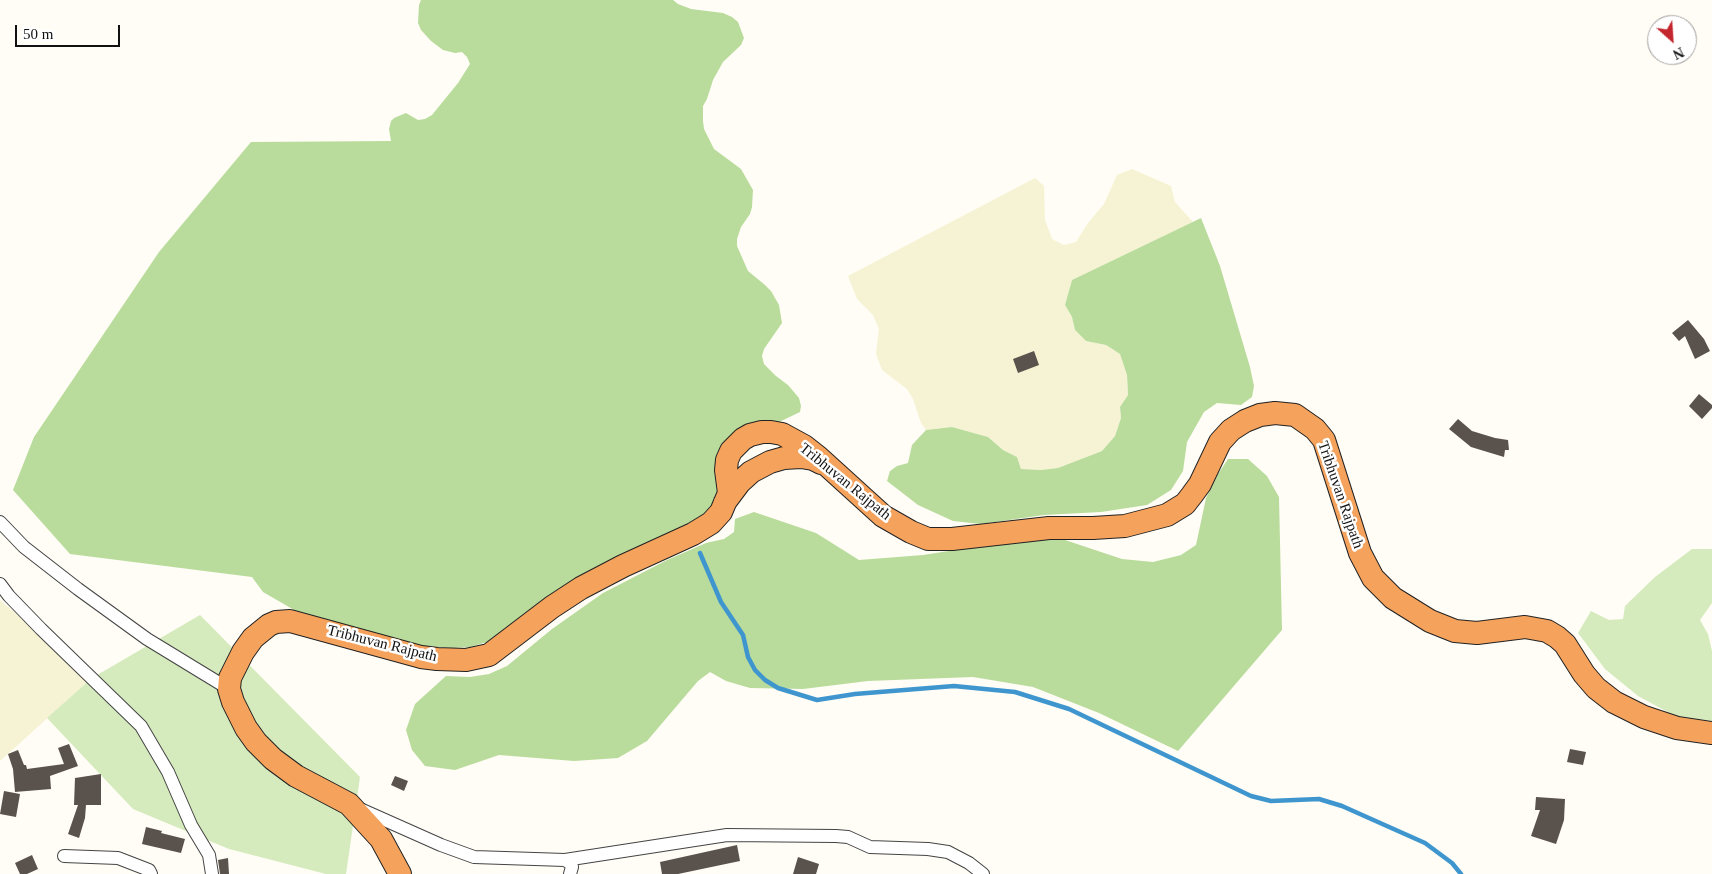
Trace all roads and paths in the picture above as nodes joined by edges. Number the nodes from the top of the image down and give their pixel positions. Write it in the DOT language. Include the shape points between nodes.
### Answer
graph roads {
  1 [pos="828,465"];
  2 [pos="725,502"];
  3 [pos="0,522"];
  4 [pos="0,584"];
  5 [pos="229,690"];
  6 [pos="1712,733"];
  7 [pos="349,804"];
  8 [pos="64,856"];
  9 [pos="565,860"];
  10 [pos="151,874"];
  11 [pos="212,874"];
  12 [pos="400,874"];
  13 [pos="570,874"];
  14 [pos="983,874"];
  1 -- 2 [label="highway" via="802,457 770,462 751,472"];
  1 -- 2 [label="highway, Tribhuvan Rajpath" via="782,434 750,435 738,442 729,455 726,470 729,493"];
  1 -- 6 [label="highway, Tribhuvan Rajpath" via="883,516 928,539 1048,528 1125,526 1167,515 1185,504 1200,484 1220,442 1238,425 1268,414 1295,415 1324,440 1360,553 1373,578 1392,598 1430,621 1456,631 1477,633 1525,627 1547,631 1565,644 1584,674 1614,702 1677,728"];
  2 -- 5 [label="highway, Tribhuvan Rajpath" via="711,523 581,588 490,655 466,660 429,658 298,622 283,621 269,625 253,638 230,678"];
  3 -- 5 [label="street" via="24,547 78,589 147,639"];
  4 -- 11 [label="street" via="41,629 141,726 209,855"];
  5 -- 7 [label="highway" via="246,728 273,759 296,776"];
  7 -- 9 [label="street" via="474,857"];
  7 -- 12 [label="highway" via="381,839"];
  8 -- 10 [label="street" via="118,858 149,870"];
  9 -- 13 [label="street" via="572,867"];
  9 -- 14 [label="street" via="727,834 836,836 848,837 870,847 948,852"];
}
